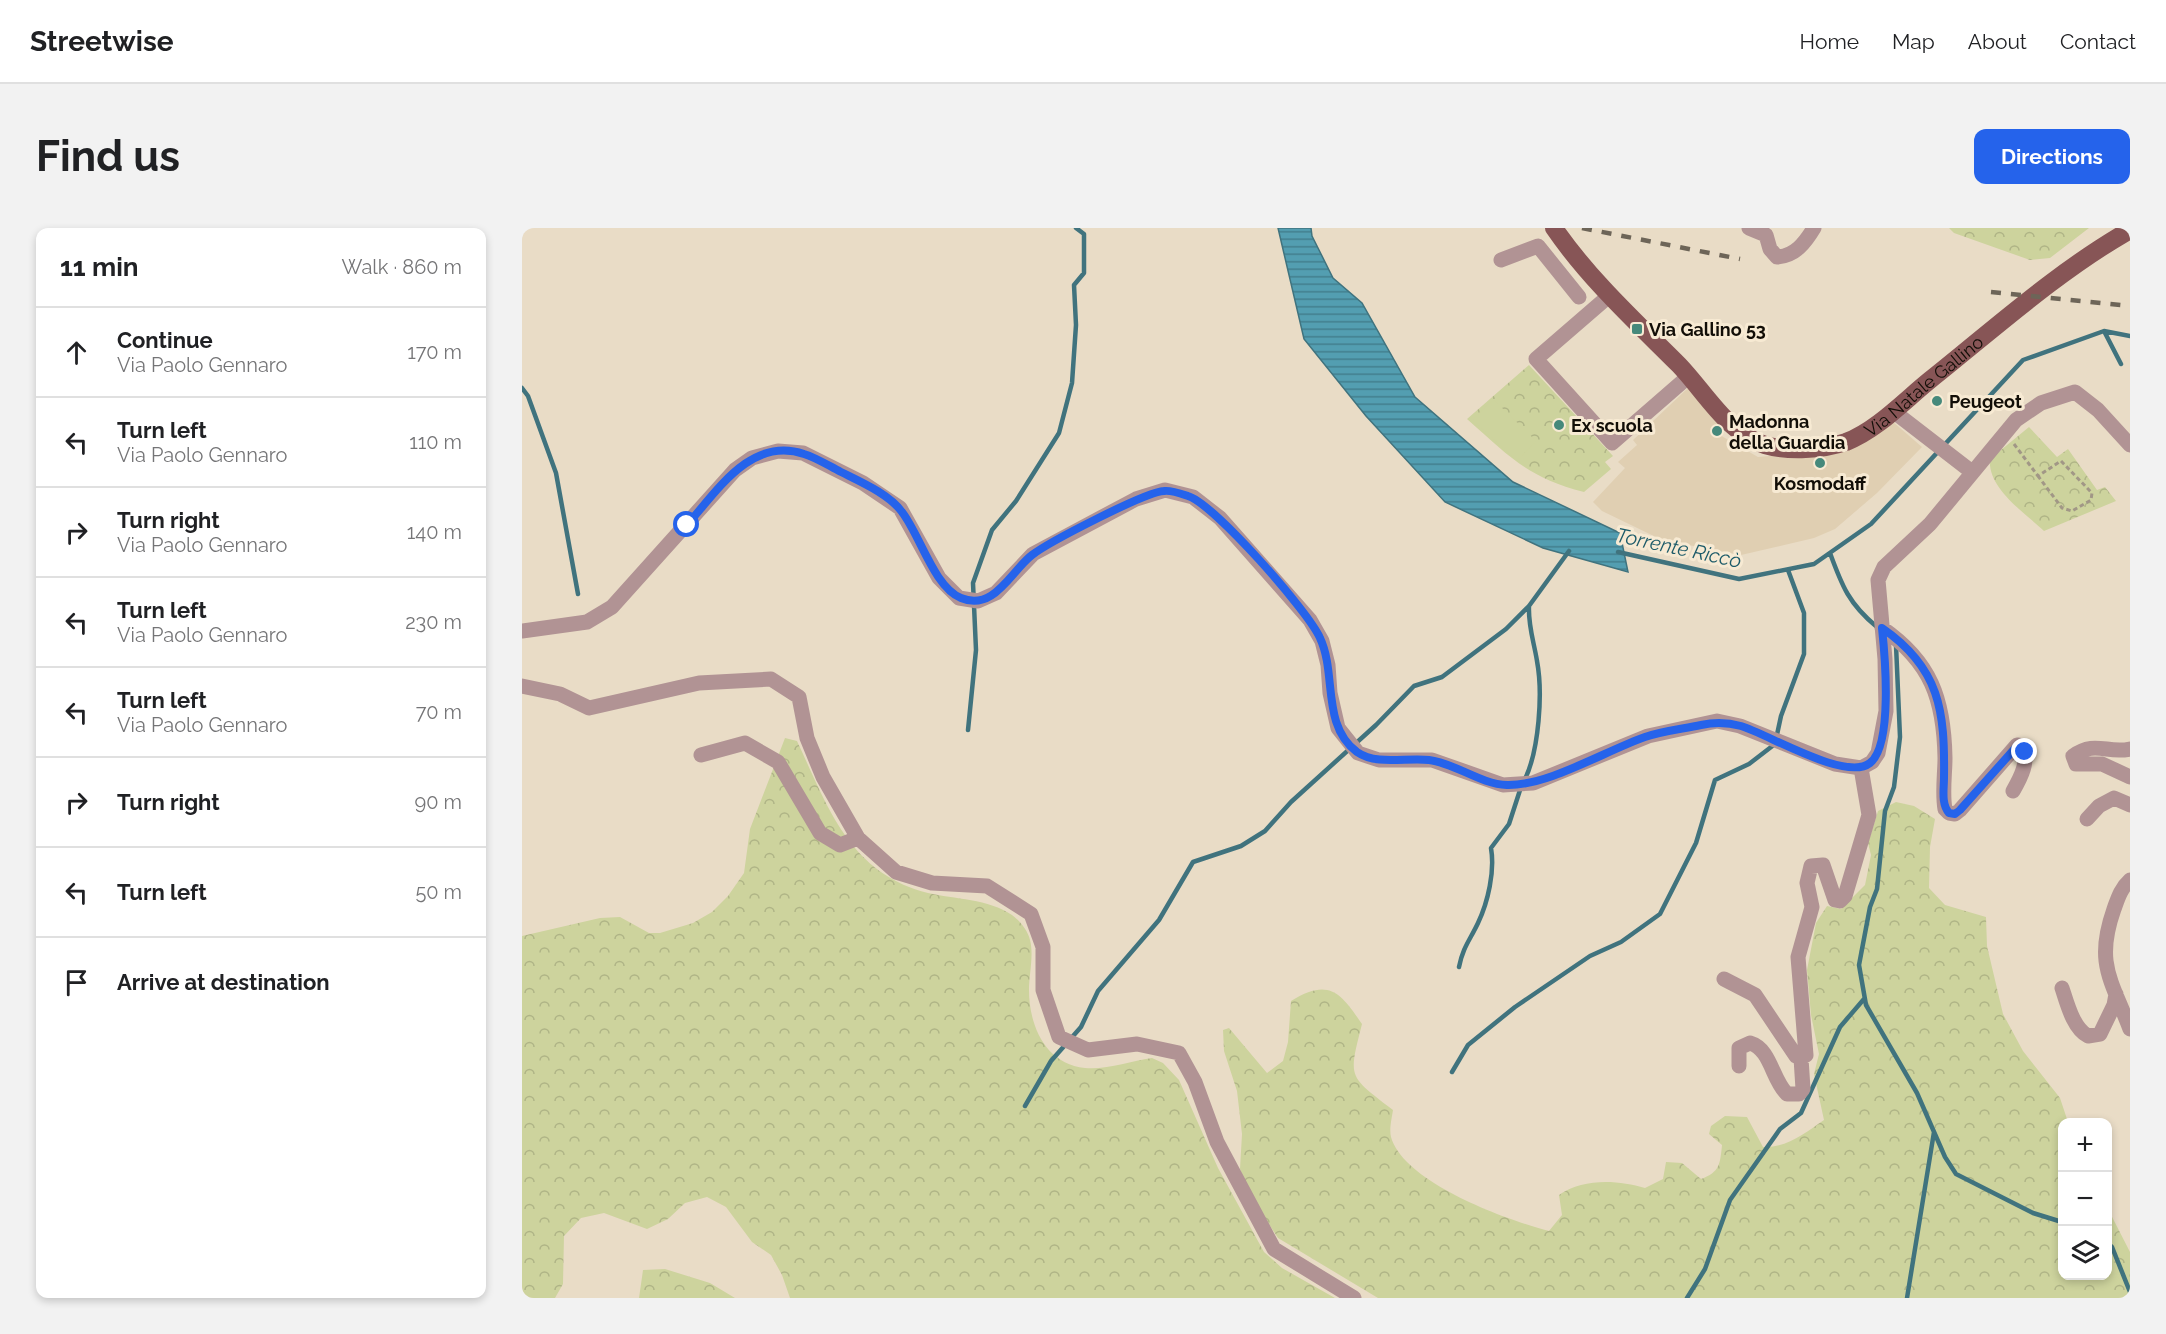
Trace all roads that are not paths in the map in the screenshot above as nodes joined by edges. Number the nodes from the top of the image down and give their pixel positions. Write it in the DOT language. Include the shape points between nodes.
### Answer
graph roads {
  1 [pos="1554,228"];
  2 [pos="1749,228"];
  3 [pos="1814,228"];
  4 [pos="2126,237"];
  5 [pos="1579,259"];
  6 [pos="1501,260"];
  7 [pos="1561,274"];
  8 [pos="1610,295"];
  9 [pos="1579,297"];
  10 [pos="1689,375"];
  11 [pos="1893,411"];
  12 [pos="2130,445"];
  13 [pos="1969,469"];
  14 [pos="1882,628"];
  15 [pos="522,631"];
  16 [pos="522,686"];
  17 [pos="2130,749"];
  18 [pos="701,755"];
  19 [pos="1860,768"];
  20 [pos="2130,777"];
  21 [pos="2013,791"];
  22 [pos="2130,805"];
  23 [pos="2087,819"];
  24 [pos="858,838"];
  25 [pos="2130,880"];
  26 [pos="1724,979"];
  27 [pos="2062,988"];
  28 [pos="2116,994"];
  29 [pos="2130,1029"];
  30 [pos="1801,1058"];
  31 [pos="1738,1066"];
  32 [pos="1354,1298"];
  1 -- 5 [label="main road, Via Natale Gallino"];
  2 -- 3 [label="street" via="1766,235 1777,257 1799,249"];
  4 -- 11 [label="main road, Via Natale Gallino" via="2030,301"];
  5 -- 7 [label="street"];
  5 -- 8 [label="main road, Via Natale Gallino"];
  6 -- 7 [label="street" via="1538,246"];
  7 -- 9 [label="street"];
  8 -- 10 [label="main road, Via Natale Gallino"];
  8 -- 10 [label="street" via="1536,359 1612,443"];
  10 -- 11 [label="main road, Via Natale Gallino" via="1732,425 1765,445 1831,446 1864,432"];
  11 -- 13 [label="street"];
  12 -- 13 [label="street" via="2075,392 2041,403 2016,420"];
  13 -- 14 [label="street" via="1929,525 1884,567 1878,580"];
  14 -- 19 [label="street" via="1886,711 1878,753 1872,762"];
  14 -- 21 [label="street" via="1907,646 1935,687 1945,754 1945,809 1955,814 1960,810 2018,745 2023,746 2026,758"];
  15 -- 19 [label="street" via="587,622 603,612 735,470 753,458 778,451 802,453 863,483 900,508 939,579 959,598 978,601 996,593 1033,554 1136,499 1165,490 1193,497 1220,519 1310,620 1322,641 1338,728 1358,753 1379,759 1432,760 1503,785 1533,783 1648,736 1717,722 1740,726 1834,765"];
  16 -- 24 [label="street" via="560,694 589,708 699,683 771,680 799,698 807,738 823,777"];
  17 -- 20 [label="street" via="2118,752 2097,746 2073,756 2076,764 2102,764"];
  18 -- 24 [label="street" via="745,743 778,762 820,833 840,845"];
  19 -- 30 [label="street" via="1869,814 1845,896 1835,900 1823,865 1812,866 1807,878 1812,907 1798,957 1806,1049"];
  22 -- 23 [label="street" via="2114,798"];
  24 -- 32 [label="street" via="896,872 932,883 987,886 1031,914 1043,947 1043,990 1059,1037 1088,1050 1137,1044 1179,1053 1195,1082 1217,1142 1274,1249"];
  25 -- 28 [label="street" via="2120,893 2104,947"];
  26 -- 30 [label="street" via="1755,995"];
  27 -- 28 [label="street" via="2071,1013 2088,1036 2100,1034"];
  28 -- 29 [label="street"];
  30 -- 31 [label="street" via="1803,1082 1799,1094 1787,1094 1778,1086 1767,1058 1756,1045 1750,1043 1739,1048"];
}
